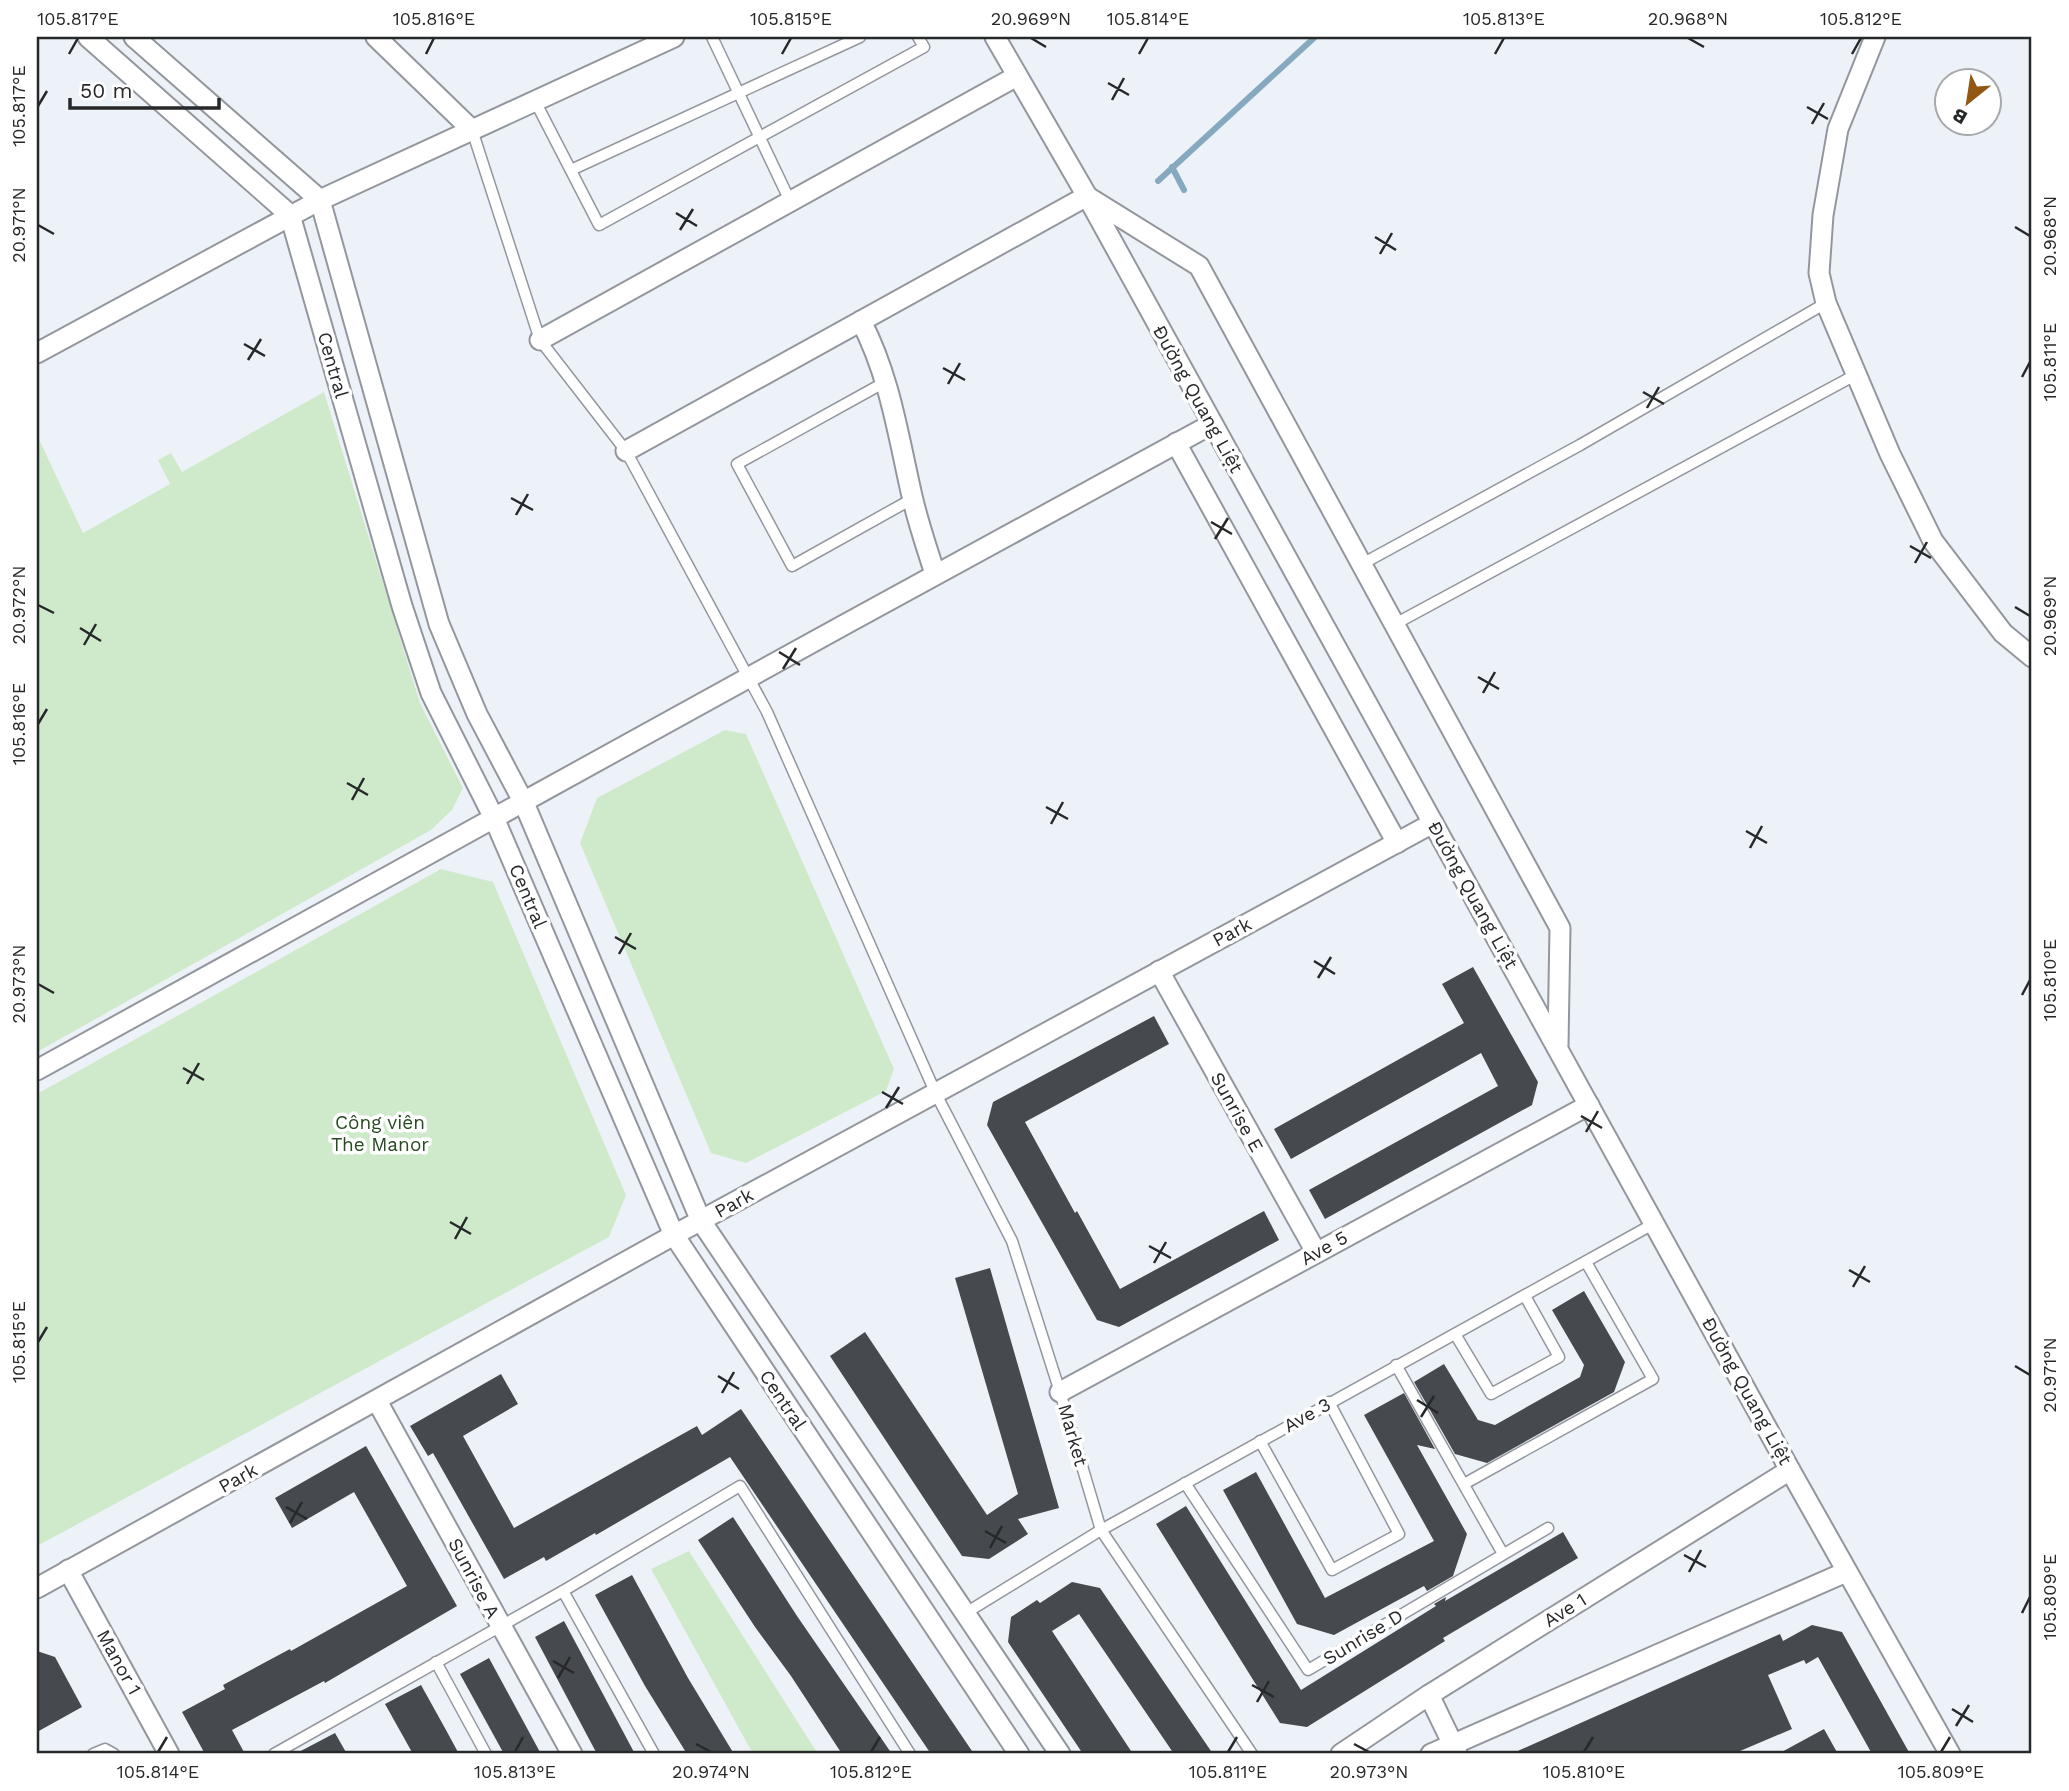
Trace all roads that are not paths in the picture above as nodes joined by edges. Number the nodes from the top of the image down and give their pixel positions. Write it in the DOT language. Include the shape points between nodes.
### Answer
graph roads {
  1 [pos="88,37"];
  2 [pos="134,37"];
  3 [pos="376,37"];
  4 [pos="674,37"];
  5 [pos="712,37"];
  6 [pos="860,37"];
  7 [pos="918,37"];
  8 [pos="995,37"];
  9 [pos="1875,37"];
  10 [pos="1017,76"];
  11 [pos="738,93"];
  12 [pos="535,101"];
  13 [pos="472,130"];
  14 [pos="760,138"];
  15 [pos="571,170"];
  16 [pos="1087,196"];
  17 [pos="320,200"];
  18 [pos="790,201"];
  19 [pos="290,215"];
  20 [pos="1826,303"];
  21 [pos="860,321"];
  22 [pos="540,340"];
  23 [pos="39,349"];
  24 [pos="1857,374"];
  25 [pos="887,381"];
  26 [pos="1212,424"];
  27 [pos="1176,443"];
  28 [pos="626,450"];
  29 [pos="912,499"];
  30 [pos="1362,564"];
  31 [pos="935,574"];
  32 [pos="1395,624"];
  33 [pos="2032,657"];
  34 [pos="748,676"];
  35 [pos="524,803"];
  36 [pos="494,818"];
  37 [pos="1433,823"];
  38 [pos="1397,843"];
  39 [pos="1159,971"];
  40 [pos="1558,1048"];
  41 [pos="37,1070"];
  42 [pos="936,1094"];
  43 [pos="1589,1105"];
  44 [pos="701,1221"];
  45 [pos="1655,1223"];
  46 [pos="674,1235"];
  47 [pos="1316,1252"];
  48 [pos="1586,1262"];
  49 [pos="1525,1296"];
  50 [pos="1455,1334"];
  51 [pos="1396,1365"];
  52 [pos="1060,1392"];
  53 [pos="377,1401"];
  54 [pos="1329,1402"];
  55 [pos="1260,1441"];
  56 [pos="1790,1470"];
  57 [pos="1185,1483"];
  58 [pos="1464,1485"];
  59 [pos="1548,1528"];
  60 [pos="1101,1530"];
  61 [pos="1503,1554"];
  62 [pos="68,1570"];
  63 [pos="1846,1572"];
  64 [pos="37,1588"];
  65 [pos="563,1591"];
  66 [pos="964,1614"];
  67 [pos="500,1626"];
  68 [pos="436,1662"];
  69 [pos="1429,1695"];
  70 [pos="1455,1749"];
  71 [pos="93,1754"];
  72 [pos="114,1754"];
  73 [pos="170,1754"];
  74 [pos="274,1754"];
  75 [pos="486,1754"];
  76 [pos="572,1754"];
  77 [pos="654,1754"];
  78 [pos="910,1754"];
  79 [pos="1019,1754"];
  80 [pos="1060,1754"];
  81 [pos="1252,1754"];
  82 [pos="1341,1754"];
  83 [pos="1431,1754"];
  84 [pos="1950,1754"];
  1 -- 19 [label="street"];
  2 -- 17 [label="street"];
  3 -- 13 [label="street"];
  4 -- 12 [label="street"];
  5 -- 11 [label="lane"];
  6 -- 11 [label="lane"];
  7 -- 14 [label="lane" via="924,47"];
  8 -- 10 [label="street, Đường Quang Liệt"];
  9 -- 20 [label="street" via="1838,129 1822,215 1819,274"];
  10 -- 16 [label="street, Đường Quang Liệt"];
  10 -- 18 [label="street"];
  11 -- 14 [label="lane"];
  11 -- 15 [label="lane"];
  12 -- 13 [label="street"];
  12 -- 15 [label="lane"];
  13 -- 17 [label="street"];
  13 -- 22 [label="lane"];
  14 -- 15 [label="lane" via="599,225"];
  14 -- 18 [label="lane"];
  16 -- 21 [label="street"];
  16 -- 26 [label="street, Đường Quang Liệt"];
  16 -- 30 [label="street" via="1199,266"];
  17 -- 19 [label="street"];
  17 -- 35 [label="street, Central" via="439,624 477,714"];
  18 -- 22 [label="street"];
  19 -- 23 [label="street"];
  19 -- 36 [label="street, Central" via="431,693"];
  20 -- 24 [label="street"];
  20 -- 30 [label="lane"];
  21 -- 25 [label="street"];
  21 -- 28 [label="street"];
  22 -- 28 [label="lane, Market"];
  24 -- 32 [label="lane"];
  24 -- 33 [label="street" via="1933,541 2003,632"];
  25 -- 29 [label="street"];
  25 -- 29 [label="lane" via="737,464 792,566"];
  26 -- 27 [label="street"];
  26 -- 37 [label="street, Đường Quang Liệt"];
  27 -- 31 [label="street"];
  27 -- 38 [label="street"];
  28 -- 34 [label="lane, Market"];
  29 -- 31 [label="street"];
  30 -- 32 [label="street"];
  31 -- 34 [label="street"];
  32 -- 40 [label="street" via="1560,928"];
  34 -- 35 [label="street"];
  34 -- 42 [label="lane, Market"];
  35 -- 36 [label="street"];
  35 -- 44 [label="street, Central"];
  36 -- 41 [label="street"];
  36 -- 46 [label="street, Central"];
  37 -- 38 [label="street, Park"];
  37 -- 40 [label="street, Đường Quang Liệt"];
  38 -- 39 [label="street, Park"];
  39 -- 42 [label="street, Park"];
  39 -- 47 [label="street, Sunrise E"];
  40 -- 43 [label="street, Đường Quang Liệt"];
  42 -- 44 [label="street, Park"];
  42 -- 52 [label="lane, Market" via="1012,1241"];
  43 -- 45 [label="street, Đường Quang Liệt"];
  43 -- 47 [label="street, Ave 5"];
  44 -- 46 [label="street, Park"];
  44 -- 66 [label="street, Central"];
  45 -- 48 [label="lane, Ave 3"];
  45 -- 56 [label="street, Đường Quang Liệt"];
  46 -- 53 [label="street, Park"];
  46 -- 79 [label="street, Central"];
  47 -- 52 [label="street, Ave 5"];
  48 -- 49 [label="lane, Ave 3"];
  48 -- 58 [label="lane" via="1653,1379"];
  49 -- 50 [label="lane, Ave 3"];
  49 -- 50 [label="lane" via="1559,1357 1491,1394"];
  50 -- 51 [label="lane, Ave 3"];
  51 -- 54 [label="lane, Ave 3"];
  51 -- 58 [label="lane"];
  52 -- 60 [label="lane, Market"];
  53 -- 62 [label="street, Park"];
  53 -- 67 [label="street, Sunrise A"];
  54 -- 55 [label="lane, Ave 3"];
  54 -- 55 [label="lane" via="1399,1534 1332,1570"];
  55 -- 57 [label="lane, Ave 3"];
  56 -- 63 [label="street, Đường Quang Liệt"];
  56 -- 69 [label="street, Ave 1"];
  57 -- 60 [label="lane, Ave 3"];
  57 -- 61 [label="lane, Sunrise D" via="1308,1670"];
  58 -- 61 [label="lane"];
  59 -- 61 [label="lane, Sunrise D"];
  60 -- 66 [label="lane, Ave 3"];
  60 -- 81 [label="lane, Market"];
  62 -- 64 [label="street, Park"];
  62 -- 73 [label="street, Manor 1"];
  63 -- 70 [label="street"];
  63 -- 84 [label="street, Đường Quang Liệt"];
  65 -- 67 [label="lane"];
  65 -- 77 [label="lane"];
  65 -- 78 [label="lane" via="740,1486"];
  66 -- 80 [label="street, Central"];
  67 -- 68 [label="lane"];
  67 -- 76 [label="street, Sunrise A"];
  68 -- 74 [label="lane"];
  68 -- 75 [label="lane"];
  69 -- 70 [label="street"];
  69 -- 82 [label="street, Ave 1"];
  70 -- 83 [label="street"];
  71 -- 72 [label="lane" via="105,1749"];
}
